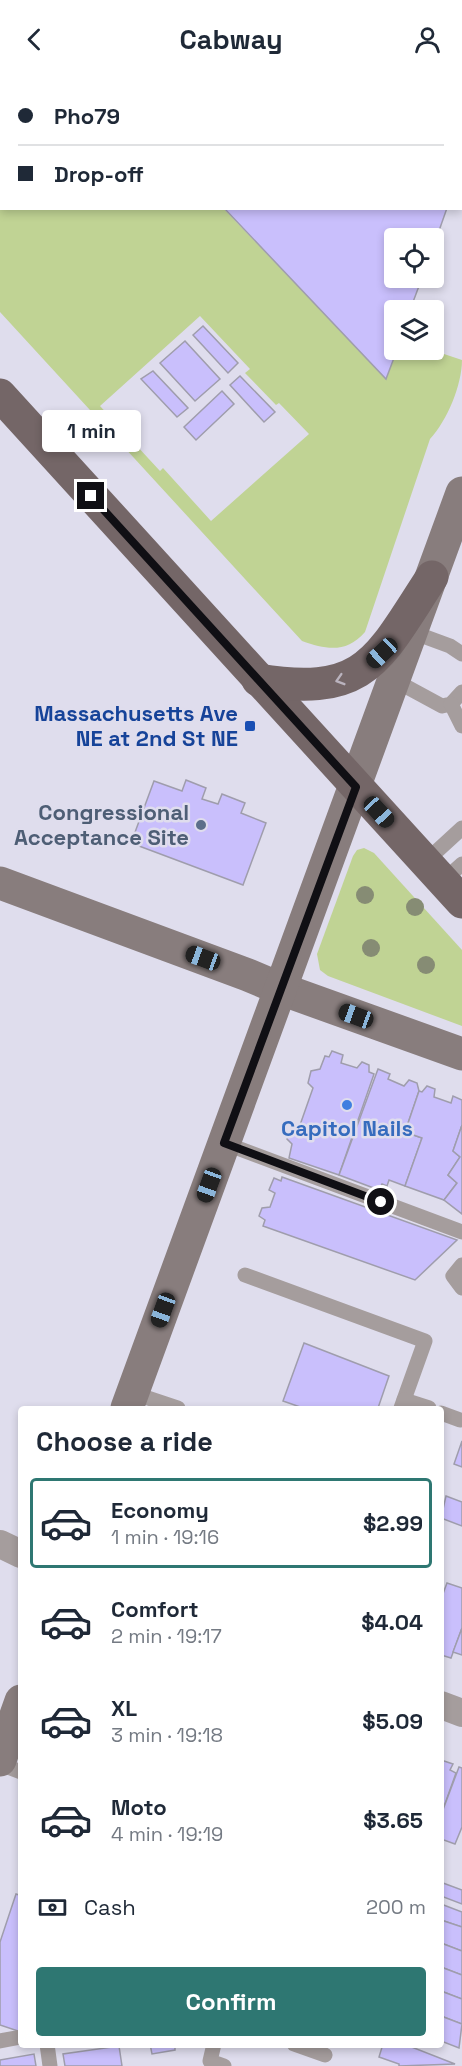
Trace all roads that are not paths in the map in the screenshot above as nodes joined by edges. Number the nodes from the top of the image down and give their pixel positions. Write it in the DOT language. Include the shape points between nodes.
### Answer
graph roads {
  1 [pos="0,395"];
  2 [pos="459,512"];
  3 [pos="432,577"];
  4 [pos="412,632"];
  5 [pos="462,654"];
  6 [pos="258,680"];
  7 [pos="394,680"];
  8 [pos="462,692"];
  9 [pos="451,704"];
  10 [pos="462,726"];
  11 [pos="356,787"];
  12 [pos="462,828"];
  13 [pos="448,877"];
  14 [pos="0,883"];
  15 [pos="281,989"];
  16 [pos="462,1054"];
  17 [pos="224,1143"];
  18 [pos="462,1232"];
  19 [pos="462,1265"];
  20 [pos="245,1275"];
  21 [pos="462,1288"];
  22 [pos="130,1401"];
  23 [pos="402,1404"];
  24 [pos="164,1406"];
  25 [pos="444,1414"];
  26 [pos="461,1418"];
  27 [pos="0,1544"];
  28 [pos="18,1553"];
  29 [pos="444,1706"];
  30 [pos="18,1709"];
  31 [pos="462,1713"];
  32 [pos="0,1760"];
  33 [pos="0,1764"];
  34 [pos="18,1771"];
  35 [pos="18,2038"];
  36 [pos="0,2041"];
  37 [pos="48,2048"];
  38 [pos="213,2048"];
  39 [pos="305,2048"];
  40 [pos="324,2055"];
  41 [pos="50,2066"];
  42 [pos="224,2066"];
  1 -- 6 [label="main road"];
  2 -- 3 [label="street"];
  3 -- 4 [label="street"];
  3 -- 6 [label="main road, one-way" via="382,653 367,668 343,681 320,685 290,686"];
  4 -- 5 [label="lane"];
  4 -- 7 [label="street"];
  6 -- 11 [label="main road"];
  7 -- 9 [label="lane" via="442,706"];
  7 -- 11 [label="street"];
  8 -- 9 [label="lane"];
  9 -- 10 [label="lane"];
  11 -- 13 [label="main road"];
  11 -- 15 [label="street"];
  12 -- 13 [label="lane"];
  14 -- 15 [label="street"];
  15 -- 16 [label="street"];
  15 -- 17 [label="street"];
  17 -- 18 [label="lane"];
  17 -- 22 [label="street"];
  19 -- 21 [label="lane" via="453,1276"];
  20 -- 23 [label="lane" via="425,1341"];
  22 -- 24 [label="lane"];
  25 -- 26 [label="lane"];
  27 -- 28 [label="street"];
  29 -- 31 [label="street"];
  30 -- 32 [label="street"];
  33 -- 34 [label="lane"];
  35 -- 36 [label="lane"];
  37 -- 41 [label="lane"];
  38 -- 42 [label="lane" via="210,2061"];
  39 -- 40 [label="lane"];
}
